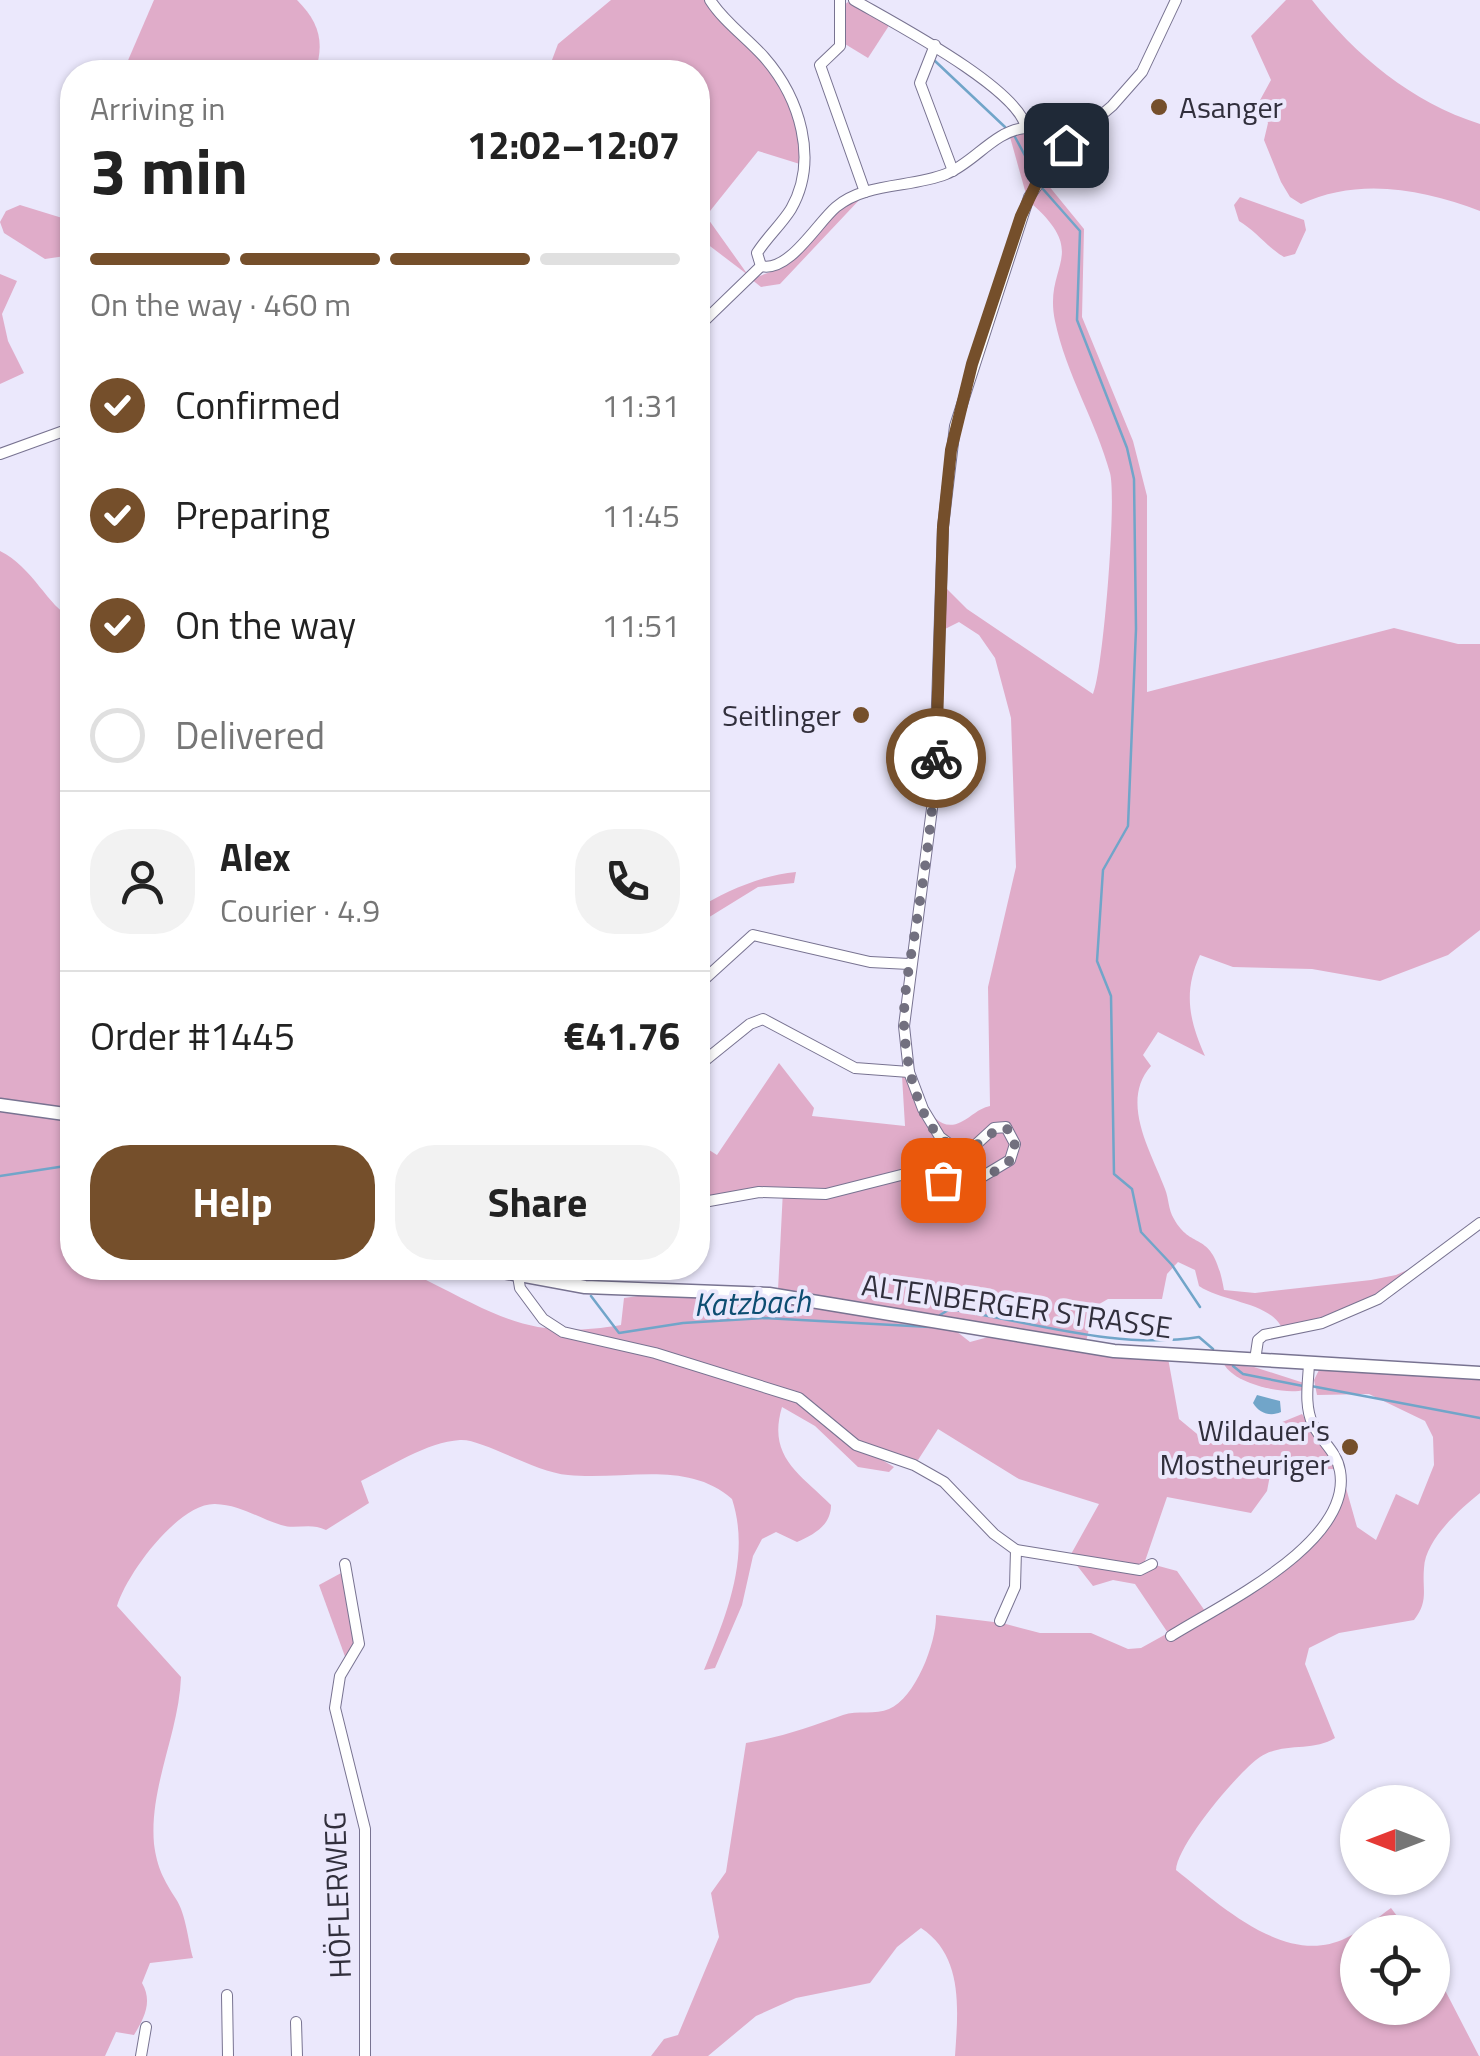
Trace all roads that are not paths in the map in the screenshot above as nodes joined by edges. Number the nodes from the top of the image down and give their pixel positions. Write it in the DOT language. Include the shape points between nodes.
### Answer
graph roads {
  1 [pos="710,0"];
  2 [pos="840,0"];
  3 [pos="854,0"];
  4 [pos="1176,0"];
  5 [pos="935,45"];
  6 [pos="1026,128"];
  7 [pos="1066,145"];
  8 [pos="953,171"];
  9 [pos="864,192"];
  10 [pos="761,266"];
  11 [pos="710,315"];
  12 [pos="60,432"];
  13 [pos="0,454"];
  14 [pos="910,964"];
  15 [pos="710,974"];
  16 [pos="710,1056"];
  17 [pos="909,1072"];
  18 [pos="0,1105"];
  19 [pos="60,1114"];
  20 [pos="710,1201"];
  21 [pos="1480,1222"];
  22 [pos="519,1280"];
  23 [pos="546,1280"];
  24 [pos="1255,1360"];
  25 [pos="1310,1364"];
  26 [pos="1480,1373"];
  27 [pos="1016,1550"];
  28 [pos="344,1564"];
  29 [pos="1152,1564"];
  30 [pos="1000,1621"];
  31 [pos="1171,1636"];
  32 [pos="227,1995"];
  33 [pos="296,2022"];
  34 [pos="146,2027"];
  35 [pos="141,2056"];
  36 [pos="228,2056"];
  37 [pos="296,2056"];
  38 [pos="366,2056"];
  1 -- 10 [label="street" via="777,74 803,134 806,171 792,207 757,253"];
  2 -- 9 [label="street" via="840,46 820,65"];
  3 -- 5 [label="street"];
  4 -- 7 [label="street" via="1142,72"];
  5 -- 6 [label="street" via="1017,110"];
  5 -- 8 [label="street" via="920,83"];
  6 -- 7 [label="street" via="1050,132"];
  6 -- 8 [label="street" via="1000,137"];
  7 -- 14 [label="street" via="1021,216 955,426 943,527 934,793"];
  8 -- 9 [label="street"];
  9 -- 10 [label="street" via="832,210 785,261"];
  10 -- 11 [label="street"];
  12 -- 13 [label="street"];
  14 -- 15 [label="street" via="870,962 753,935"];
  14 -- 17 [label="street" via="904,1026"];
  16 -- 17 [label="street" via="763,1019 855,1068"];
  17 -- 20 [label="street" via="932,1127 956,1149 977,1147 994,1128 1010,1130 1015,1144 1004,1166 968,1180 901,1175 826,1194 760,1192"];
  18 -- 19 [label="street"];
  21 -- 24 [label="street" via="1378,1299 1322,1323 1264,1335"];
  22 -- 27 [label="street" via="535,1308 563,1332 799,1398 856,1445 944,1482"];
  23 -- 24 [label="street, ALTENBERGER STRASSE" via="752,1292 1100,1349"];
  24 -- 25 [label="street, ALTENBERGER STRASSE"];
  25 -- 26 [label="street, ALTENBERGER STRASSE"];
  25 -- 31 [label="street" via="1313,1424 1340,1466 1338,1501 1303,1548"];
  27 -- 29 [label="street" via="1140,1570"];
  27 -- 30 [label="street" via="1016,1587"];
  28 -- 38 [label="street, HÖFLERWEG" via="359,1644 340,1676 335,1708 365,1829"];
  32 -- 36 [label="street"];
  33 -- 37 [label="street"];
  34 -- 35 [label="street"];
}
